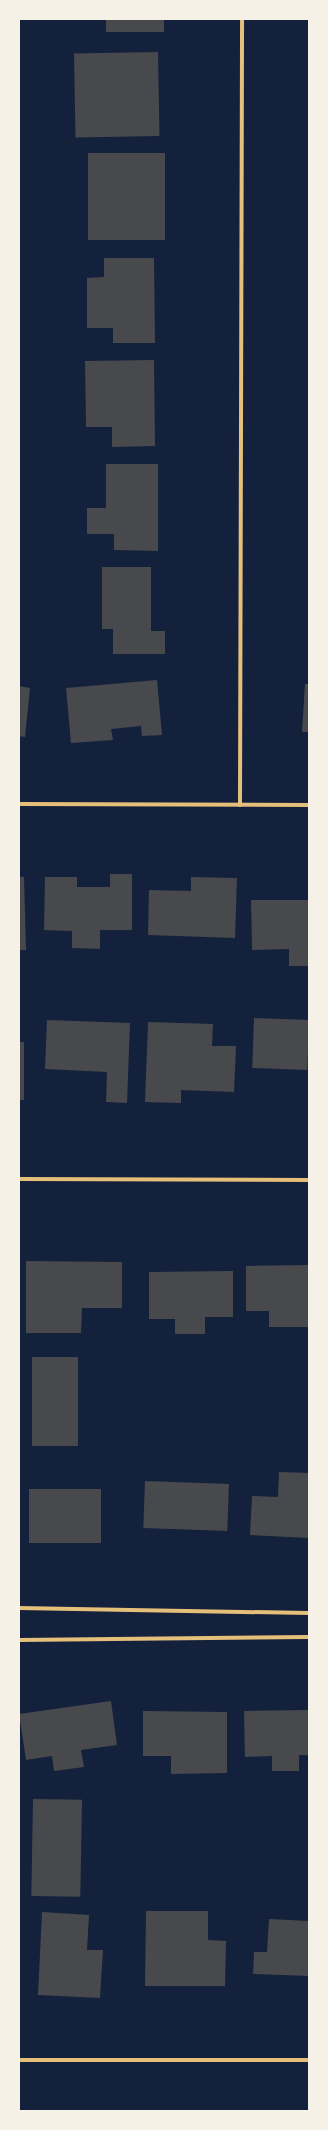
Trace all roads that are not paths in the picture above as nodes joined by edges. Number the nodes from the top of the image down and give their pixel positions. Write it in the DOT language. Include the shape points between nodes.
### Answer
graph roads {
  1 [pos="242,19"];
  2 [pos="19,804"];
  3 [pos="240,805"];
  4 [pos="309,805"];
  5 [pos="19,1179"];
  6 [pos="309,1180"];
  7 [pos="19,1608"];
  8 [pos="309,1613"];
  9 [pos="309,1637"];
  10 [pos="19,1640"];
  11 [pos="19,2060"];
  12 [pos="309,2060"];
  1 -- 3 [label="street"];
  2 -- 3 [label="street"];
  3 -- 4 [label="street"];
  5 -- 6 [label="street"];
  7 -- 8 [label="street"];
  9 -- 10 [label="street"];
  11 -- 12 [label="street"];
}
